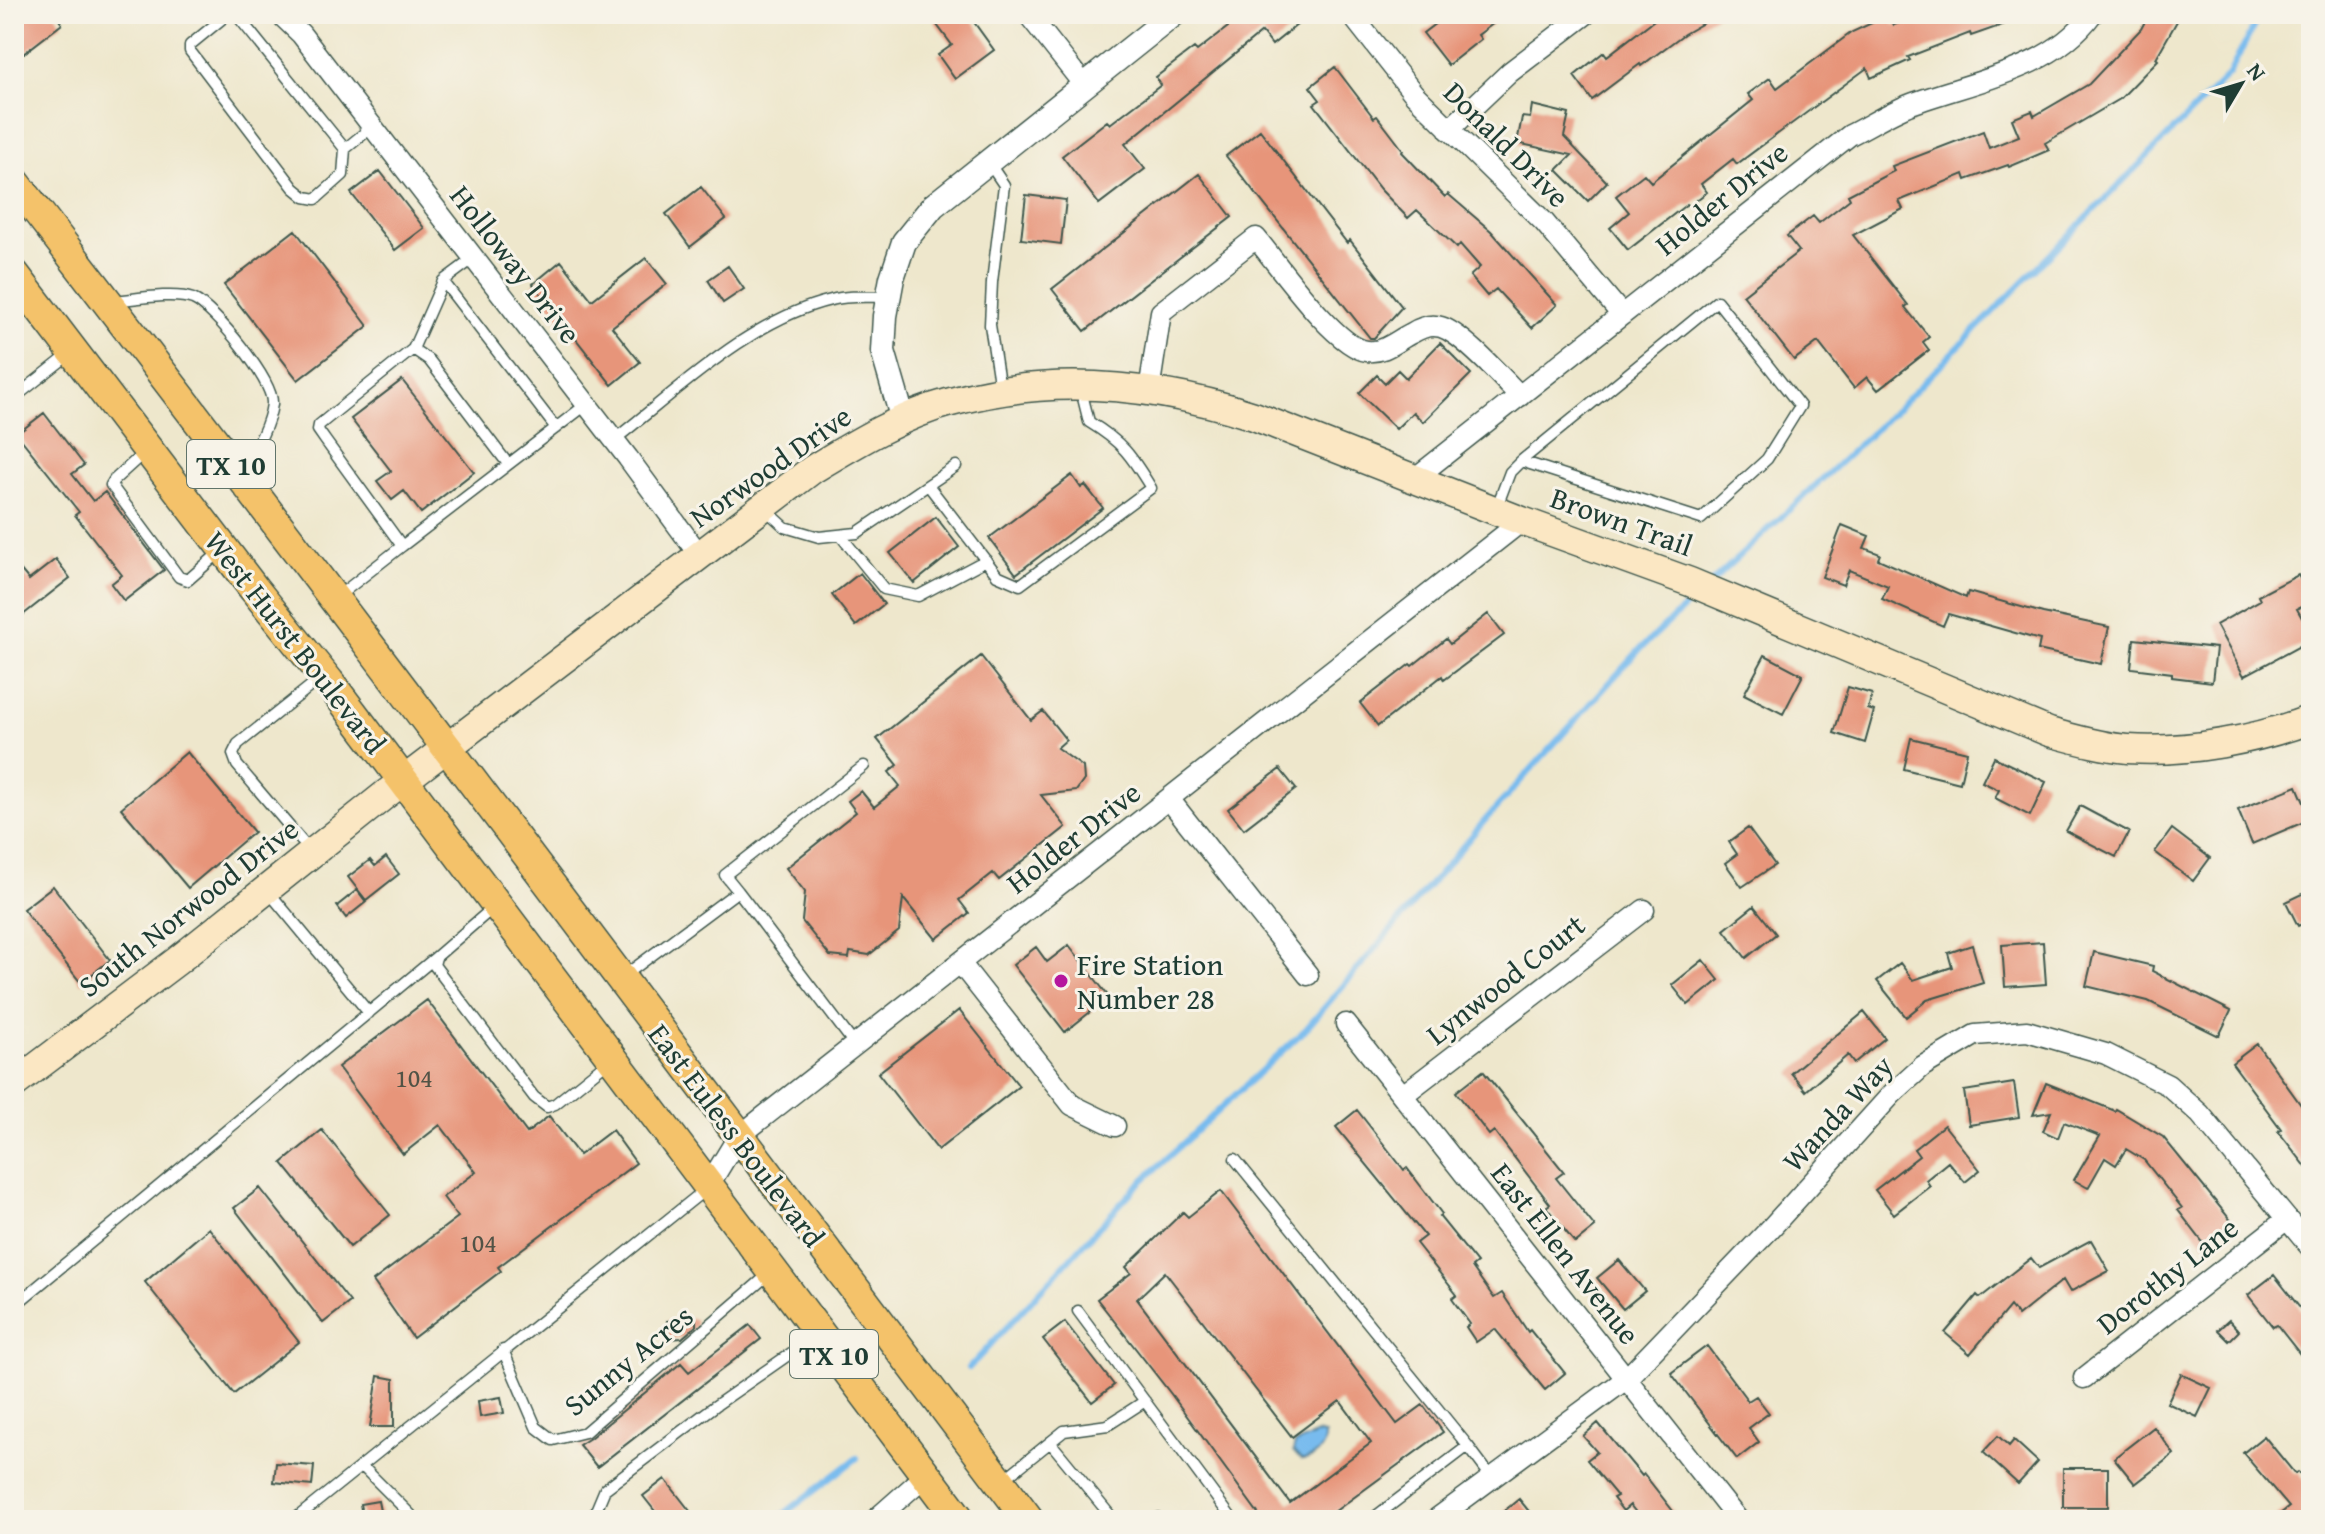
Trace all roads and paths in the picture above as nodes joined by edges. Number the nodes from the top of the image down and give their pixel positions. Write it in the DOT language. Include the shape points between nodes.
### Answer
graph roads {
  1 [pos="228,14"];
  2 [pos="236,14"];
  3 [pos="280,14"];
  4 [pos="1028,14"];
  5 [pos="1174,14"];
  6 [pos="1351,14"];
  7 [pos="1586,14"];
  8 [pos="2092,14"];
  9 [pos="1084,85"];
  10 [pos="372,127"];
  11 [pos="1449,130"];
  12 [pos="345,149"];
  13 [pos="988,161"];
  14 [pos="14,181"];
  15 [pos="474,258"];
  16 [pos="14,274"];
  17 [pos="443,281"];
  18 [pos="888,296"];
  19 [pos="106,301"];
  20 [pos="1622,315"];
  21 [pos="413,349"];
  22 [pos="73,351"];
  23 [pos="1079,384"];
  24 [pos="1000,391"];
  25 [pos="1149,391"];
  26 [pos="1520,396"];
  27 [pos="14,398"];
  28 [pos="587,404"];
  29 [pos="903,420"];
  30 [pos="556,428"];
  31 [pos="614,440"];
  32 [pos="148,449"];
  33 [pos="1521,461"];
  34 [pos="508,464"];
  35 [pos="956,466"];
  36 [pos="240,477"];
  37 [pos="1414,479"];
  38 [pos="928,485"];
  39 [pos="764,507"];
  40 [pos="1495,511"];
  41 [pos="1522,521"];
  42 [pos="840,535"];
  43 [pos="402,546"];
  44 [pos="1490,546"];
  45 [pos="224,549"];
  46 [pos="700,556"];
  47 [pos="986,560"];
  48 [pos="334,599"];
  49 [pos="324,676"];
  50 [pos="2309,727"];
  51 [pos="448,748"];
  52 [pos="864,766"];
  53 [pos="404,781"];
  54 [pos="1169,799"];
  55 [pos="312,853"];
  56 [pos="267,890"];
  57 [pos="738,891"];
  58 [pos="497,905"];
  59 [pos="1644,910"];
  60 [pos="436,957"];
  61 [pos="961,964"];
  62 [pos="1308,975"];
  63 [pos="620,980"];
  64 [pos="369,1013"];
  65 [pos="1346,1024"];
  66 [pos="855,1046"];
  67 [pos="612,1058"];
  68 [pos="14,1084"];
  69 [pos="1403,1095"];
  70 [pos="1115,1126"];
  71 [pos="738,1137"];
  72 [pos="1235,1159"];
  73 [pos="707,1188"];
  74 [pos="2287,1219"];
  75 [pos="2311,1248"];
  76 [pos="772,1272"];
  77 [pos="14,1306"];
  78 [pos="1078,1311"];
  79 [pos="819,1334"];
  80 [pos="503,1350"];
  81 [pos="2084,1378"];
  82 [pos="1626,1379"];
  83 [pos="1145,1401"];
  84 [pos="1050,1442"];
  85 [pos="1468,1446"];
  86 [pos="362,1466"];
  87 [pos="926,1475"];
  88 [pos="1492,1478"];
  89 [pos="1000,1482"];
  90 [pos="1442,1518"];
  91 [pos="294,1520"];
  92 [pos="416,1520"];
  93 [pos="592,1520"];
  94 [pos="875,1520"];
  95 [pos="960,1520"];
  96 [pos="1029,1520"];
  97 [pos="1114,1520"];
  98 [pos="1233,1520"];
  99 [pos="1371,1520"];
  100 [pos="1738,1520"];
  1 -- 12 [label="lane" via="190,45 190,51 294,188 316,199 343,175"];
  2 -- 12 [label="lane"];
  3 -- 10 [label="street, Holloway Drive"];
  4 -- 9 [label="street"];
  5 -- 9 [label="street"];
  6 -- 11 [label="street, Donald Drive"];
  7 -- 11 [label="street" via="1510,72"];
  8 -- 20 [label="street, Holder Drive" via="2062,45 2032,63 1907,105 1850,135"];
  9 -- 13 [label="street"];
  10 -- 12 [label="lane"];
  10 -- 15 [label="street, Holloway Drive"];
  11 -- 20 [label="street, Donald Drive" via="1544,222"];
  13 -- 18 [label="street" via="933,206 904,242"];
  13 -- 24 [label="lane" via="1004,185 990,325"];
  14 -- 19 [label="main road, West Hurst Boulevard / TX 10"];
  15 -- 17 [label="lane"];
  15 -- 28 [label="street, Holloway Drive"];
  16 -- 22 [label="main road, West Hurst Boulevard / TX 10"];
  17 -- 21 [label="lane"];
  17 -- 30 [label="lane"];
  18 -- 29 [label="street" via="883,351"];
  18 -- 31 [label="lane" via="835,298 774,322"];
  19 -- 36 [label="main road, West Hurst Boulevard / TX 10"];
  19 -- 36 [label="lane" via="191,298 208,309 264,377 272,405"];
  20 -- 26 [label="street, Holder Drive"];
  21 -- 34 [label="lane" via="429,360"];
  21 -- 43 [label="lane" via="323,420 318,430"];
  22 -- 27 [label="lane"];
  22 -- 32 [label="main road, West Hurst Boulevard / TX 10"];
  23 -- 24 [label="main road, Brown Trail"];
  23 -- 25 [label="main road, Brown Trail"];
  23 -- 47 [label="lane" via="1089,422 1116,438 1151,488 1020,585 997,575"];
  24 -- 29 [label="main road, Brown Trail" via="949,402"];
  25 -- 26 [label="street" via="1161,312 1256,238 1349,345 1367,351 1386,349 1422,328 1439,326 1454,333"];
  25 -- 37 [label="main road, Brown Trail" via="1209,401"];
  26 -- 37 [label="street, Holder Drive"];
  28 -- 30 [label="lane"];
  28 -- 31 [label="street, Holloway Drive"];
  29 -- 39 [label="main road, Norwood Drive" via="813,469"];
  30 -- 34 [label="lane"];
  31 -- 46 [label="street, Holloway Drive"];
  32 -- 45 [label="main road, West Hurst Boulevard / TX 10"];
  32 -- 45 [label="lane" via="111,485 179,577 188,580"];
  33 -- 33 [label="lane" via="1701,519 1767,459 1800,406 1717,301"];
  33 -- 40 [label="lane" via="1510,472"];
  34 -- 43 [label="lane"];
  35 -- 38 [label="lane"];
  36 -- 48 [label="main road, West Hurst Boulevard / TX 10"];
  37 -- 40 [label="main road, Brown Trail"];
  38 -- 42 [label="lane" via="857,533"];
  38 -- 47 [label="lane"];
  39 -- 42 [label="lane" via="785,527 819,537"];
  39 -- 46 [label="main road, Norwood Drive"];
  40 -- 41 [label="main road, Brown Trail"];
  40 -- 44 [label="street"];
  41 -- 44 [label="street, Holder Drive"];
  41 -- 50 [label="main road, Brown Trail" via="1723,595 2049,732 2129,749 2223,745"];
  42 -- 47 [label="lane" via="884,589 918,596"];
  43 -- 48 [label="lane"];
  44 -- 54 [label="street, Holder Drive"];
  45 -- 49 [label="main road, West Hurst Boulevard / TX 10"];
  46 -- 51 [label="main road, Norwood Drive"];
  48 -- 51 [label="main road, West Hurst Boulevard / TX 10"];
  49 -- 53 [label="main road, West Hurst Boulevard / TX 10"];
  49 -- 55 [label="lane" via="238,744 233,754"];
  51 -- 53 [label="main road, Norwood Drive"];
  51 -- 63 [label="main road, East Euless Boulevard / TX 10"];
  52 -- 57 [label="lane" via="725,875"];
  53 -- 55 [label="main road, South Norwood Drive"];
  53 -- 58 [label="main road, East Euless Boulevard / TX 10"];
  54 -- 61 [label="street, Holder Drive"];
  54 -- 62 [label="street"];
  55 -- 56 [label="main road, South Norwood Drive"];
  56 -- 64 [label="lane"];
  56 -- 68 [label="main road, South Norwood Drive"];
  57 -- 63 [label="lane"];
  57 -- 66 [label="lane"];
  58 -- 60 [label="lane"];
  58 -- 67 [label="main road, East Euless Boulevard / TX 10"];
  59 -- 69 [label="street, Lynwood Court"];
  60 -- 64 [label="lane"];
  60 -- 67 [label="lane" via="434,965 547,1107"];
  61 -- 66 [label="street, Holder Drive"];
  61 -- 70 [label="street" via="1072,1105"];
  63 -- 71 [label="main road, East Euless Boulevard / TX 10"];
  64 -- 77 [label="lane"];
  65 -- 69 [label="street, East Ellen Avenue"];
  66 -- 71 [label="street, Holder Drive"];
  67 -- 73 [label="main road, East Euless Boulevard / TX 10"];
  69 -- 82 [label="street, East Ellen Avenue"];
  71 -- 73 [label="street, Holder Drive"];
  71 -- 89 [label="main road, East Euless Boulevard / TX 10"];
  72 -- 85 [label="lane"];
  73 -- 76 [label="main road, East Euless Boulevard / TX 10"];
  73 -- 80 [label="lane"];
  74 -- 75 [label="street, Wanda Way"];
  74 -- 81 [label="street, Dorothy Lane"];
  74 -- 82 [label="street, Wanda Way" via="2200,1114 2168,1085 2106,1054 2027,1031 1975,1035 1923,1066 1892,1094"];
  76 -- 79 [label="main road, East Euless Boulevard / TX 10"];
  76 -- 80 [label="lane, Sunny Acres" via="585,1432 553,1440 536,1427"];
  78 -- 83 [label="lane"];
  79 -- 87 [label="main road, East Euless Boulevard / TX 10"];
  79 -- 93 [label="lane" via="605,1489"];
  80 -- 86 [label="lane"];
  82 -- 88 [label="street, Wanda Way"];
  82 -- 100 [label="street, East Ellen Avenue"];
  83 -- 84 [label="lane" via="1108,1425 1064,1431"];
  83 -- 98 [label="lane"];
  84 -- 89 [label="lane"];
  84 -- 97 [label="lane"];
  85 -- 88 [label="lane"];
  85 -- 99 [label="lane"];
  86 -- 91 [label="lane"];
  86 -- 92 [label="lane"];
  87 -- 94 [label="street"];
  87 -- 95 [label="main road, East Euless Boulevard / TX 10"];
  88 -- 90 [label="street, Wanda Way"];
  89 -- 96 [label="main road, East Euless Boulevard / TX 10"];
}
